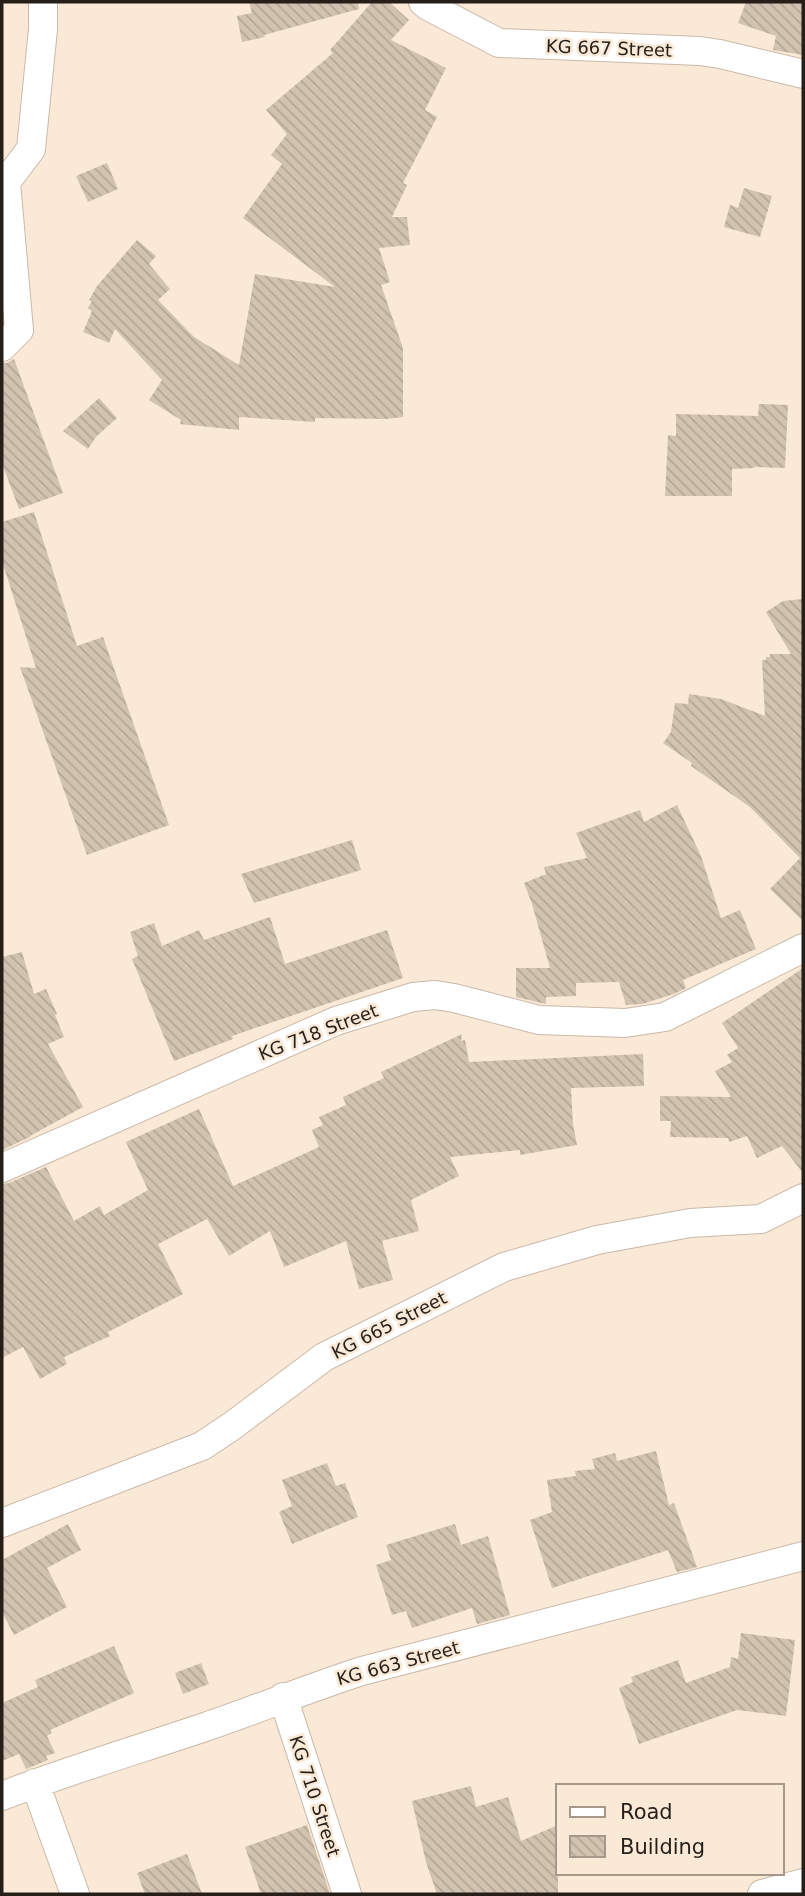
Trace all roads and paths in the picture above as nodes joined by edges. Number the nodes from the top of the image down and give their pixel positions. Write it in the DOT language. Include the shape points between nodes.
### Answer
graph roads {
  1 [pos="43,2"];
  2 [pos="423,2"];
  3 [pos="803,74"];
  4 [pos="2,348"];
  5 [pos="803,948"];
  6 [pos="2,1168"];
  7 [pos="803,1198"];
  8 [pos="2,1522"];
  9 [pos="803,1556"];
  10 [pos="282,1697"];
  11 [pos="36,1783"];
  12 [pos="2,1796"];
  13 [pos="803,1883"];
  14 [pos="75,1894"];
  15 [pos="347,1894"];
  16 [pos="762,1894"];
  1 -- 4 [label="street" via="31,149 6,182 19,330"];
  2 -- 3 [label="street, KG 667 Street" via="499,43 700,51"];
  5 -- 6 [label="street, KG 718 Street" via="665,1017 625,1023 539,1020 454,998 413,997 336,1021"];
  7 -- 8 [label="street, KG 665 Street" via="761,1219 690,1223 611,1238 504,1267 324,1357 202,1446"];
  9 -- 10 [label="street, KG 663 Street" via="362,1671"];
  10 -- 11 [label="street, KG 663 Street"];
  10 -- 15 [label="street, KG 710 Street"];
  11 -- 12 [label="street, KG 663 Street"];
  11 -- 14 [label="street"];
  13 -- 16 [label="street"];
}
